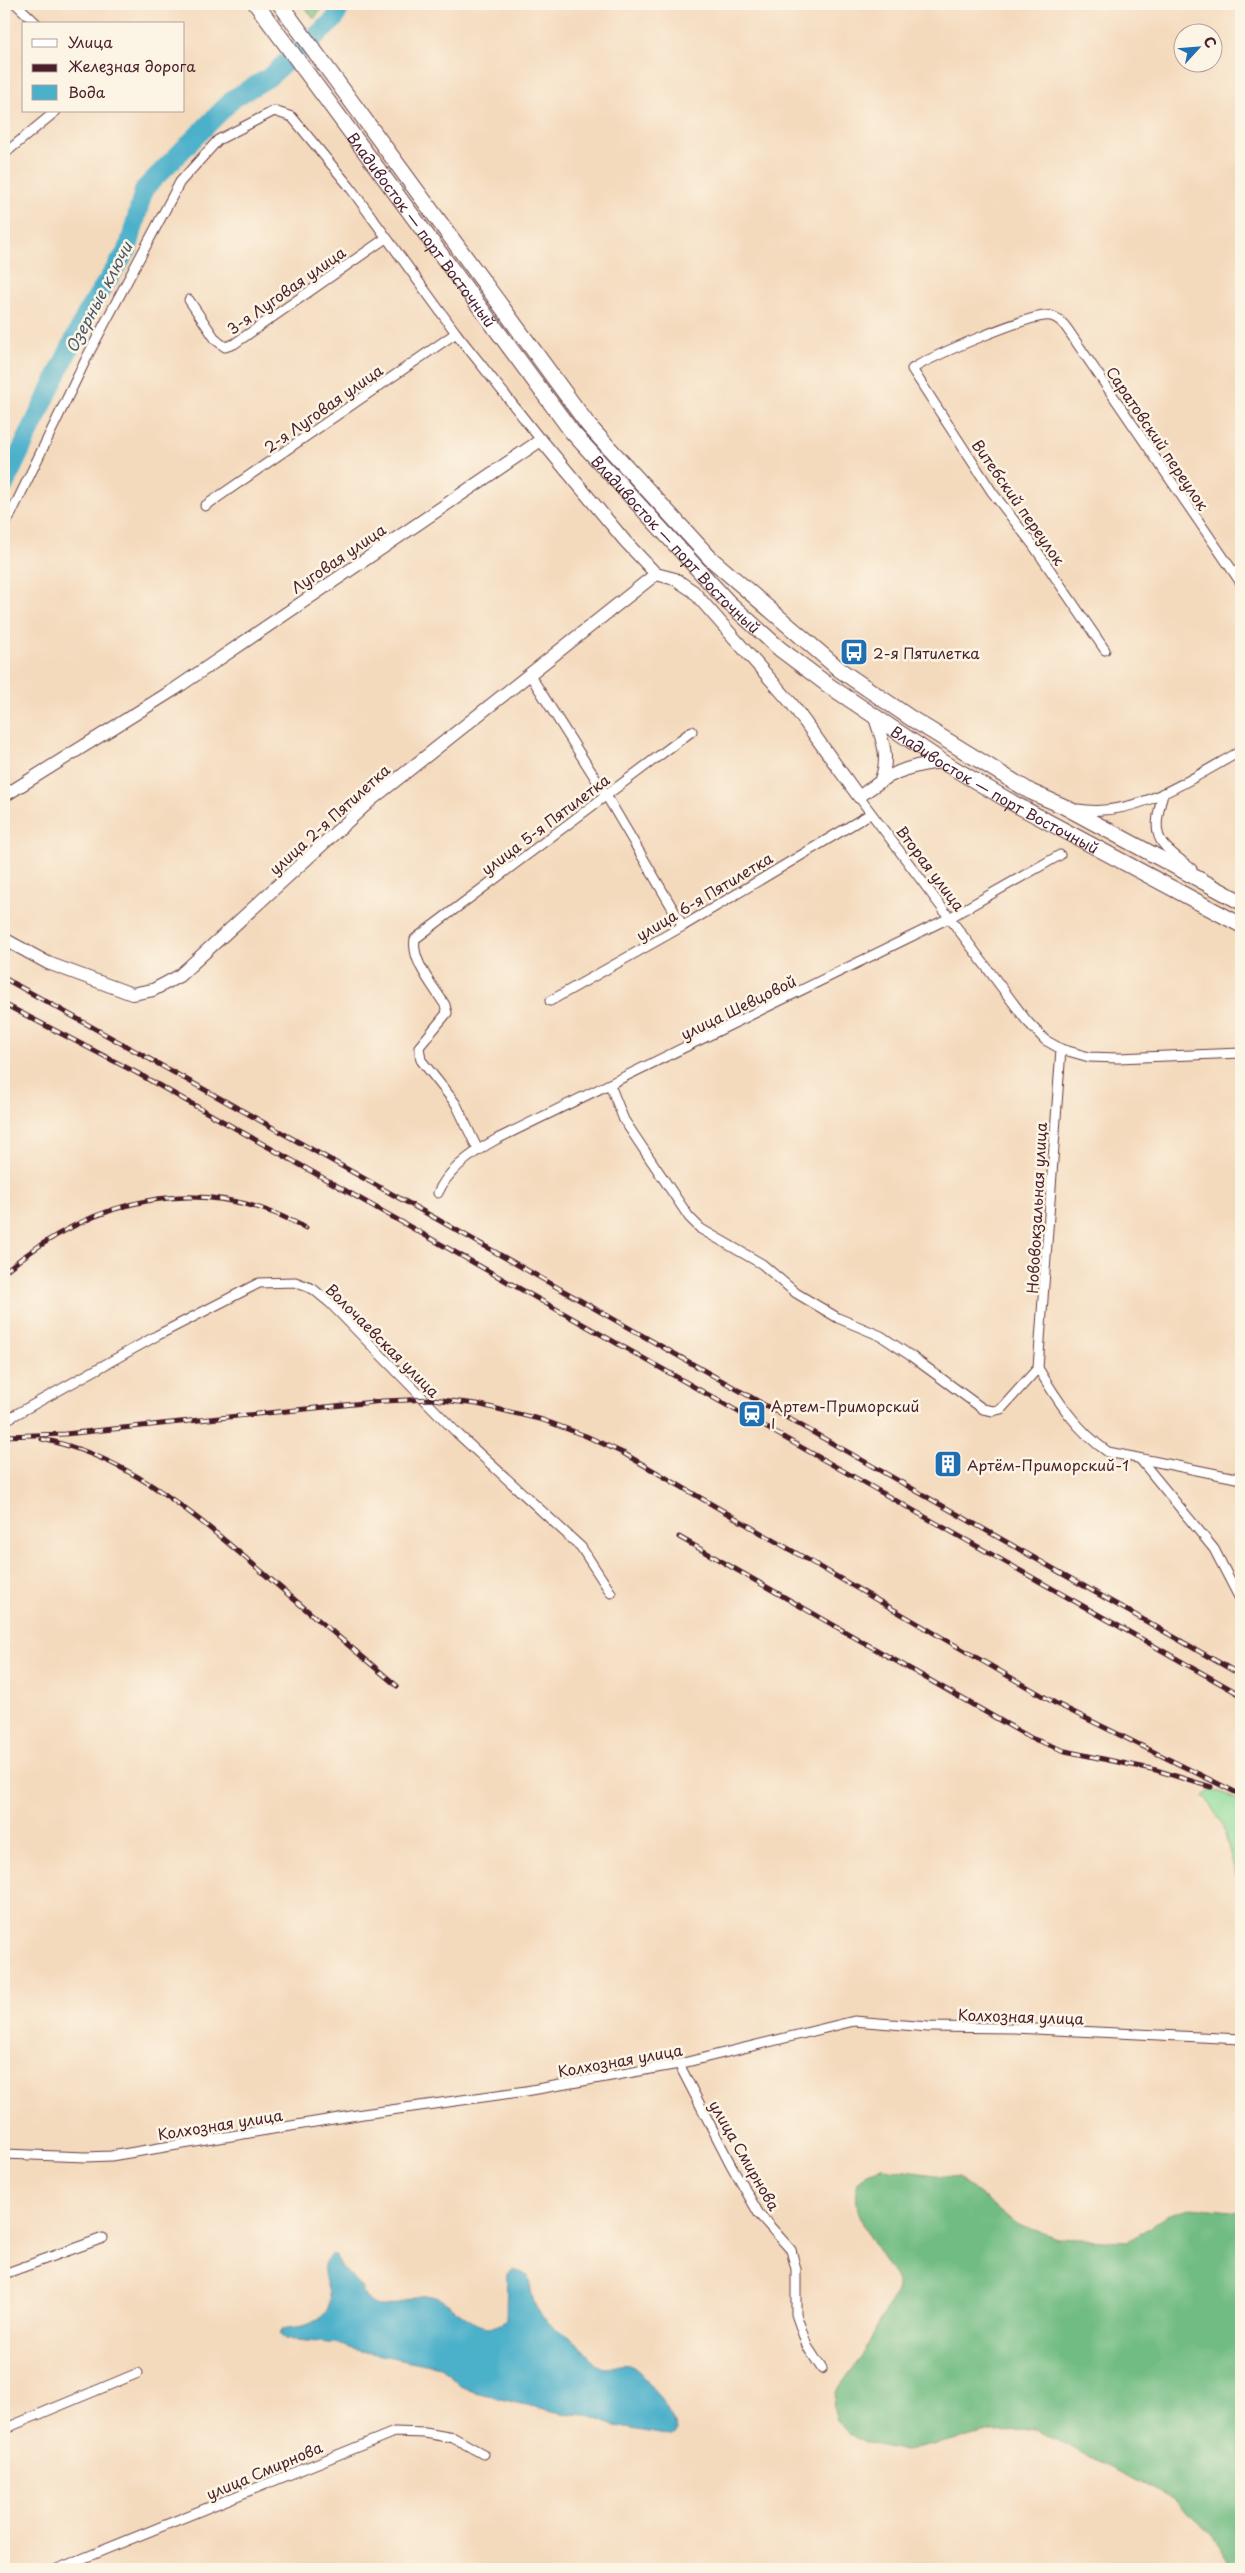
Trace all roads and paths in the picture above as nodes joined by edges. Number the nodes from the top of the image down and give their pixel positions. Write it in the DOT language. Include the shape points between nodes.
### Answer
graph roads {
  1 [pos="16,4"];
  2 [pos="256,4"];
  3 [pos="280,4"];
  4 [pos="34,22"];
  5 [pos="55,112"];
  6 [pos="4,154"];
  7 [pos="386,238"];
  8 [pos="189,300"];
  9 [pos="456,332"];
  10 [pos="912,369"];
  11 [pos="541,440"];
  12 [pos="205,506"];
  13 [pos="9,518"];
  14 [pos="656,574"];
  15 [pos="1241,583"];
  16 [pos="1105,650"];
  17 [pos="530,675"];
  18 [pos="875,718"];
  19 [pos="692,731"];
  20 [pos="1241,751"];
  21 [pos="944,762"];
  22 [pos="881,779"];
  23 [pos="1163,793"];
  24 [pos="606,795"];
  25 [pos="4,796"];
  26 [pos="859,797"];
  27 [pos="1063,806"];
  28 [pos="870,814"];
  29 [pos="1060,855"];
  30 [pos="1220,891"];
  31 [pos="1241,902"];
  32 [pos="949,918"];
  33 [pos="1241,924"];
  34 [pos="683,926"];
  35 [pos="4,939"];
  36 [pos="550,1001"];
  37 [pos="1061,1049"];
  38 [pos="1241,1053"];
  39 [pos="610,1085"];
  40 [pos="478,1150"];
  41 [pos="438,1193"];
  42 [pos="1038,1368"];
  43 [pos="4,1421"];
  44 [pos="1140,1459"];
  45 [pos="1241,1479"];
  46 [pos="611,1593"];
  47 [pos="1241,1601"];
  48 [pos="1241,2039"];
  49 [pos="679,2064"];
  50 [pos="4,2154"];
  51 [pos="103,2238"];
  52 [pos="4,2274"];
  53 [pos="822,2369"];
  54 [pos="138,2373"];
  55 [pos="4,2429"];
  56 [pos="483,2454"];
  57 [pos="69,2567"];
  58 [pos="57,2569"];
  1 -- 4 [label="street"];
  2 -- 18 [label="highway, Владивосток — порт Восточный" via="579,439 728,602 780,649"];
  3 -- 27 [label="highway, Владивосток — порт Восточный" via="589,426 710,558 840,670 912,719 1031,792"];
  5 -- 6 [label="street"];
  7 -- 8 [label="street, 3-я Луговая улица" via="234,344 225,347 216,340"];
  7 -- 9 [label="street"];
  7 -- 13 [label="street" via="349,186 292,117 274,111 218,140 180,182 90,353"];
  9 -- 11 [label="street"];
  9 -- 12 [label="street, 2-я Луговая улица"];
  10 -- 15 [label="street, Саратовский переулок" via="1024,321 1046,316 1058,319"];
  10 -- 16 [label="street, Витебский переулок" via="992,492 1033,545"];
  11 -- 14 [label="main road" via="624,541"];
  11 -- 25 [label="main road, Луговая улица" via="175,689"];
  14 -- 17 [label="main road, улица 2-я Пятилетка"];
  14 -- 26 [label="main road, Вторая улица" via="675,578 693,591 792,704"];
  17 -- 24 [label="street"];
  17 -- 35 [label="main road, улица 2-я Пятилетка" via="372,800 179,976 165,984 132,994 48,963"];
  18 -- 21 [label="highway, Владивосток — порт Восточный"];
  18 -- 22 [label="main road" via="886,753"];
  19 -- 24 [label="street, улица 5-я Пятилетка"];
  20 -- 23 [label="street"];
  21 -- 22 [label="main road" via="910,766"];
  21 -- 33 [label="highway, Владивосток — порт Восточный"];
  22 -- 26 [label="main road"];
  23 -- 27 [label="street" via="1116,810 1097,812"];
  23 -- 30 [label="street" via="1155,822 1159,840"];
  24 -- 34 [label="street"];
  24 -- 40 [label="street, улица 5-я Пятилетка" via="415,939 413,948 417,958 447,1013 419,1047 421,1060 456,1104"];
  26 -- 28 [label="street, Вторая улица"];
  27 -- 30 [label="highway, Владивосток — порт Восточный"];
  28 -- 32 [label="street, Вторая улица"];
  28 -- 34 [label="street, улица 6-я Пятилетка"];
  29 -- 32 [label="street, улица Шевцовой"];
  30 -- 31 [label="highway, Владивосток — порт Восточный"];
  32 -- 37 [label="street, Вторая улица" via="1026,1020 1045,1040"];
  32 -- 39 [label="street, улица Шевцовой"];
  34 -- 36 [label="street, улица 6-я Пятилетка"];
  37 -- 38 [label="street, Вторая улица" via="1089,1057 1118,1058"];
  37 -- 42 [label="street, Нововокзальная улица"];
  39 -- 40 [label="street, улица Шевцовой"];
  39 -- 42 [label="street" via="624,1120 690,1217 701,1229 762,1264 796,1293 838,1318 881,1336 983,1409 993,1411 1001,1408"];
  40 -- 41 [label="street, улица Шевцовой" via="443,1181"];
  42 -- 44 [label="street" via="1056,1398 1091,1441 1108,1452"];
  43 -- 46 [label="street, Волочаевская улица" via="259,1283 294,1282 313,1289 330,1303 458,1434 581,1547"];
  44 -- 45 [label="street"];
  44 -- 47 [label="street" via="1214,1549"];
  48 -- 49 [label="street, Колхозная улица" via="928,2027 854,2021"];
  49 -- 50 [label="street, Колхозная улица" via="111,2156"];
  49 -- 53 [label="street, улица Смирнова" via="760,2214 791,2250 796,2269 796,2314 807,2346"];
  51 -- 52 [label="street"];
  54 -- 55 [label="street"];
  56 -- 57 [label="street, улица Смирнова" via="454,2438 394,2432"];
  57 -- 58 [label="street, улица Смирнова"];
}
